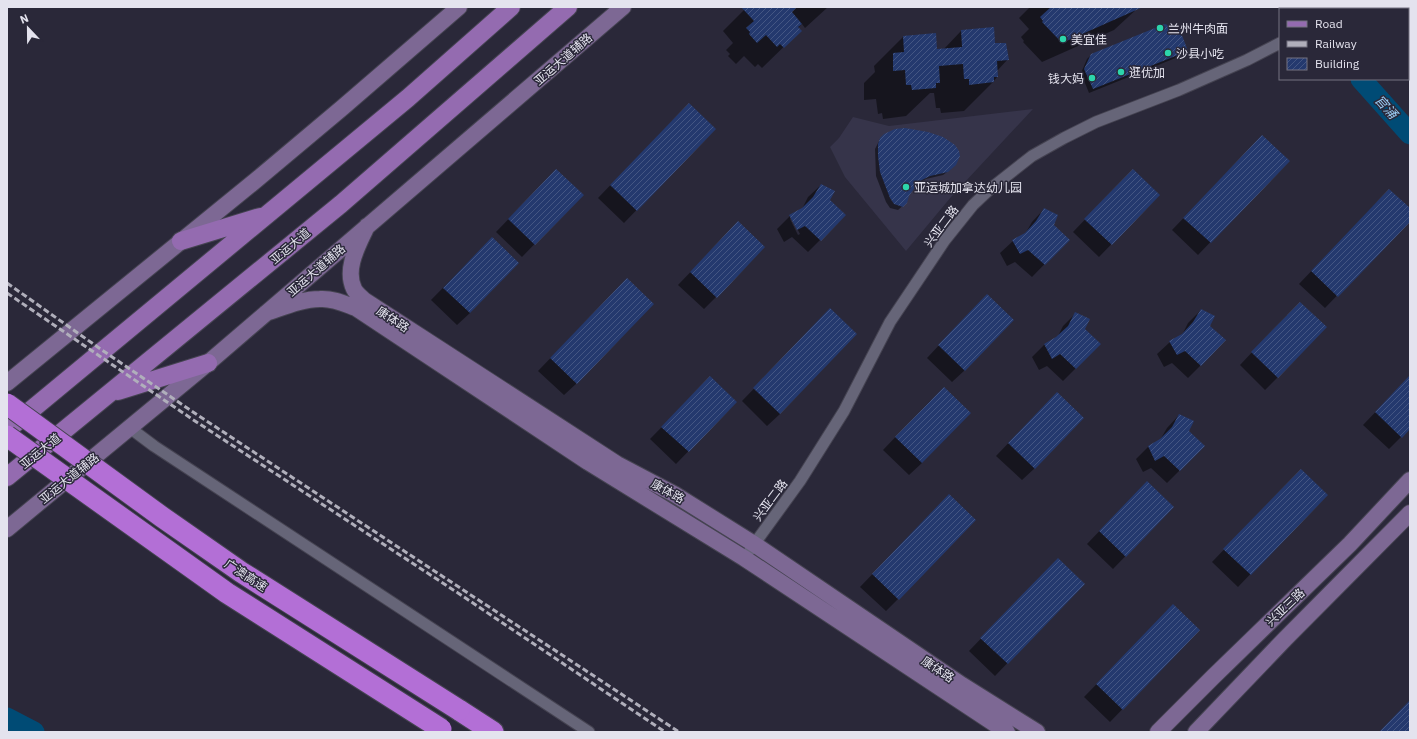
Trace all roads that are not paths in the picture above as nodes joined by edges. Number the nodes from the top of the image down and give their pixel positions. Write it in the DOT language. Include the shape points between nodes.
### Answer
graph roads {
  1 [pos="459,7"];
  2 [pos="511,7"];
  3 [pos="568,7"];
  4 [pos="623,7"];
  5 [pos="1279,44"];
  6 [pos="268,214"];
  7 [pos="367,226"];
  8 [pos="181,242"];
  9 [pos="266,313"];
  10 [pos="208,363"];
  11 [pos="7,383"];
  12 [pos="108,395"];
  13 [pos="7,404"];
  14 [pos="130,428"];
  15 [pos="7,430"];
  16 [pos="7,436"];
  17 [pos="7,477"];
  18 [pos="1410,480"];
  19 [pos="1410,513"];
  20 [pos="7,529"];
  21 [pos="754,544"];
  22 [pos="744,558"];
  23 [pos="1187,702"];
  24 [pos="1209,719"];
  25 [pos="443,730"];
  26 [pos="493,732"];
  27 [pos="589,732"];
  28 [pos="1007,732"];
  29 [pos="1037,732"];
  30 [pos="1158,732"];
  31 [pos="1196,732"];
  1 -- 8 [label="street"];
  2 -- 6 [label="main road" via="408,98"];
  3 -- 12 [label="main road, 亚运大道" via="342,204"];
  4 -- 7 [label="street, 亚运大道辅路"];
  5 -- 21 [label="street, 兴亚二路" via="1179,90 1096,122 1064,138 1007,174 973,205 945,240 890,322 844,410 800,481"];
  6 -- 8 [label="main road"];
  6 -- 15 [label="main road"];
  7 -- 9 [label="street, 亚运大道辅路"];
  7 -- 21 [label="street, 康体路" via="351,267 354,289 364,300 616,464 674,494"];
  8 -- 11 [label="street"];
  9 -- 10 [label="street, 亚运大道辅路"];
  9 -- 22 [label="street, 康体路" via="298,302 320,299 334,300 356,308 588,462"];
  10 -- 12 [label="main road"];
  10 -- 14 [label="street, 亚运大道辅路"];
  12 -- 17 [label="main road, 亚运大道"];
  13 -- 26 [label="highway, 广澳高速, bridge" via="241,572"];
  14 -- 20 [label="street, 亚运大道辅路"];
  14 -- 27 [label="street"];
  16 -- 25 [label="highway, 广澳高速, bridge" via="227,593"];
  18 -- 23 [label="street, 兴亚三路" via="1350,544"];
  19 -- 24 [label="street, 兴亚三路"];
  21 -- 22 [label="street, 兴亚二路"];
  21 -- 29 [label="street, 康体路" via="962,685"];
  22 -- 28 [label="street, 康体路"];
  23 -- 24 [label="street"];
  23 -- 30 [label="street, 兴亚三路"];
  24 -- 31 [label="street, 兴亚三路"];
}
